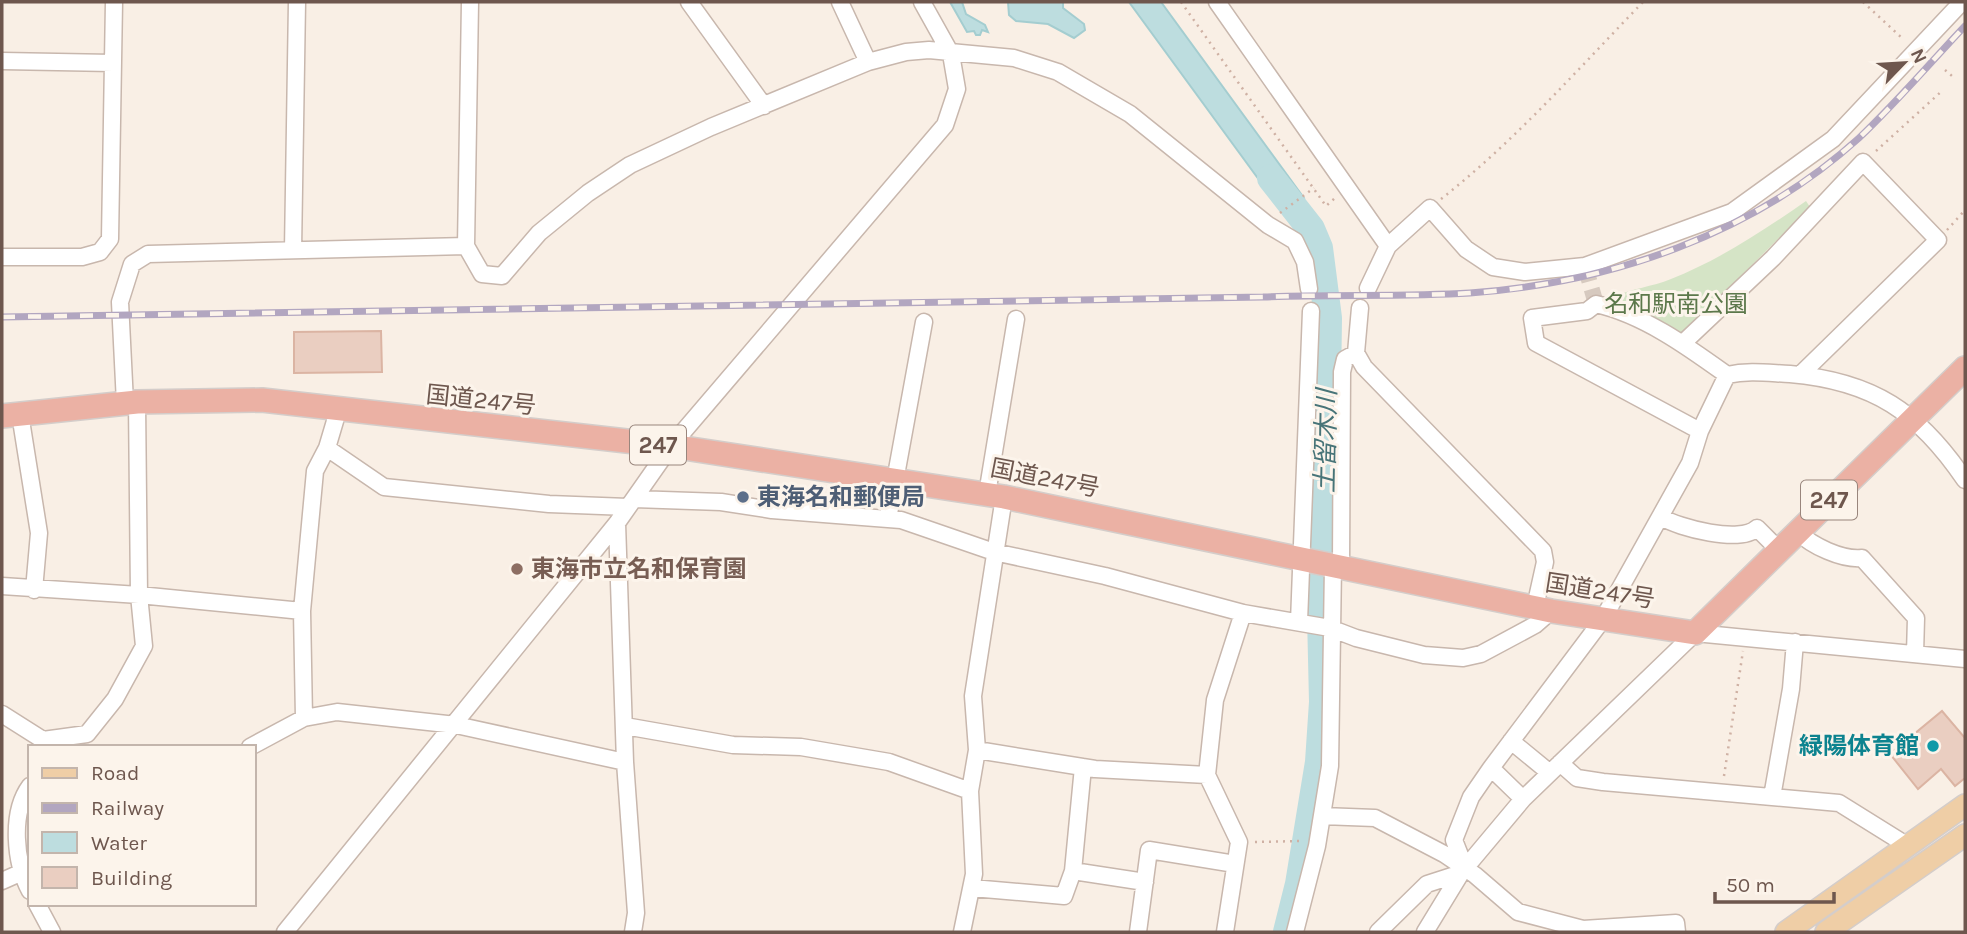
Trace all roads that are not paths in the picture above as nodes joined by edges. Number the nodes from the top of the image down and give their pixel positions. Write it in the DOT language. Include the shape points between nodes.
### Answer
graph roads {
  1 [pos="114,2"];
  2 [pos="297,2"];
  3 [pos="470,2"];
  4 [pos="689,2"];
  5 [pos="840,2"];
  6 [pos="922,2"];
  7 [pos="1217,2"];
  8 [pos="1962,2"];
  9 [pos="951,54"];
  10 [pos="2,61"];
  11 [pos="113,62"];
  12 [pos="868,62"];
  13 [pos="764,106"];
  14 [pos="466,246"];
  15 [pos="1388,246"];
  16 [pos="293,250"];
  17 [pos="2,257"];
  18 [pos="1368,288"];
  19 [pos="1310,289"];
  20 [pos="1360,308"];
  21 [pos="1311,311"];
  22 [pos="1016,319"];
  23 [pos="924,322"];
  24 [pos="1683,343"];
  25 [pos="1356,353"];
  26 [pos="1965,368"];
  27 [pos="1727,375"];
  28 [pos="1800,375"];
  29 [pos="131,403"];
  30 [pos="338,411"];
  31 [pos="11,415"];
  32 [pos="1913,418"];
  33 [pos="1700,431"];
  34 [pos="671,446"];
  35 [pos="327,448"];
  36 [pos="895,478"];
  37 [pos="1965,480"];
  38 [pos="995,495"];
  39 [pos="631,503"];
  40 [pos="1661,517"];
  41 [pos="888,519"];
  42 [pos="617,523"];
  43 [pos="1798,531"];
  44 [pos="1779,550"];
  45 [pos="995,552"];
  46 [pos="1305,557"];
  47 [pos="1337,566"];
  48 [pos="2,586"];
  49 [pos="34,590"];
  50 [pos="139,595"];
  51 [pos="1543,609"];
  52 [pos="302,611"];
  53 [pos="1242,613"];
  54 [pos="1603,619"];
  55 [pos="1302,623"];
  56 [pos="1330,628"];
  57 [pos="1695,633"];
  58 [pos="1795,642"];
  59 [pos="1915,654"];
  60 [pos="1965,659"];
  61 [pos="2,714"];
  62 [pos="304,718"];
  63 [pos="456,725"];
  64 [pos="625,726"];
  65 [pos="1511,741"];
  66 [pos="43,743"];
  67 [pos="254,745"];
  68 [pos="976,750"];
  69 [pos="625,762"];
  70 [pos="1083,767"];
  71 [pos="1492,768"];
  72 [pos="1555,768"];
  73 [pos="1207,775"];
  74 [pos="28,788"];
  75 [pos="970,791"];
  76 [pos="1772,797"];
  77 [pos="1523,799"];
  78 [pos="1965,805"];
  79 [pos="1322,816"];
  80 [pos="1965,835"];
  81 [pos="1908,846"];
  82 [pos="1235,864"];
  83 [pos="1073,871"];
  84 [pos="1463,871"];
  85 [pos="20,873"];
  86 [pos="2,881"];
  87 [pos="1145,882"];
  88 [pos="28,887"];
  89 [pos="972,887"];
  90 [pos="38,906"];
  91 [pos="48,931"];
  92 [pos="285,932"];
  93 [pos="633,932"];
  94 [pos="962,932"];
  95 [pos="1138,932"];
  96 [pos="1224,932"];
  97 [pos="1295,932"];
  98 [pos="1378,932"];
  99 [pos="1425,932"];
  100 [pos="1676,932"];
  101 [pos="1786,932"];
  102 [pos="1826,932"];
  1 -- 11 [label="street"];
  2 -- 16 [label="street"];
  3 -- 14 [label="street"];
  4 -- 13 [label="street"];
  5 -- 12 [label="street"];
  6 -- 9 [label="street"];
  7 -- 15 [label="street"];
  8 -- 15 [label="street" via="1833,139 1732,212 1585,266 1525,272 1493,267 1466,249 1430,208"];
  9 -- 12 [label="street" via="906,52"];
  9 -- 19 [label="street" via="1014,58 1058,72 1130,114 1295,242"];
  9 -- 34 [label="street" via="957,89 945,125"];
  10 -- 11 [label="street"];
  11 -- 17 [label="street" via="110,239 100,252 82,257"];
  12 -- 13 [label="street"];
  13 -- 14 [label="street" via="630,165 540,233 502,276 482,274"];
  14 -- 16 [label="street"];
  15 -- 18 [label="street"];
  16 -- 29 [label="street" via="148,254 132,264 120,302"];
  20 -- 25 [label="street"];
  21 -- 46 [label="street"];
  22 -- 38 [label="street"];
  23 -- 36 [label="street"];
  24 -- 27 [label="street"];
  24 -- 28 [label="street" via="1773,258 1863,162 1938,240"];
  24 -- 33 [label="street" via="1612,307 1596,304 1587,310 1532,318 1536,343"];
  25 -- 47 [label="street" via="1345,359 1342,372"];
  25 -- 51 [label="street" via="1364,367 1543,551"];
  26 -- 32 [label="highway, 247"];
  27 -- 28 [label="street" via="1746,371"];
  27 -- 33 [label="street"];
  28 -- 32 [label="street" via="1851,384 1889,400"];
  29 -- 30 [label="highway, 国道247号 / 247" via="262,400"];
  29 -- 31 [label="highway, 国道247号 / 247"];
  29 -- 50 [label="street"];
  30 -- 34 [label="highway, 国道247号 / 247"];
  30 -- 35 [label="street"];
  31 -- 49 [label="street" via="39,533"];
  32 -- 37 [label="street" via="1941,445"];
  32 -- 43 [label="highway, 247"];
  33 -- 40 [label="street" via="1690,463"];
  34 -- 36 [label="highway, 国道247号 / 247"];
  34 -- 39 [label="street"];
  35 -- 39 [label="street" via="384,487 549,505"];
  35 -- 52 [label="street" via="314,471"];
  36 -- 38 [label="highway, 国道247号 / 247"];
  36 -- 41 [label="street"];
  38 -- 45 [label="street"];
  38 -- 46 [label="highway, 国道247号 / 247"];
  39 -- 41 [label="street" via="720,502"];
  39 -- 42 [label="street"];
  40 -- 44 [label="street" via="1709,532 1746,535 1757,528"];
  40 -- 54 [label="street"];
  41 -- 45 [label="street"];
  42 -- 63 [label="street"];
  42 -- 64 [label="street"];
  43 -- 44 [label="highway, 247"];
  43 -- 59 [label="street" via="1805,540 1851,559 1862,558 1916,618"];
  44 -- 57 [label="highway, 247"];
  45 -- 53 [label="street"];
  45 -- 68 [label="street" via="972,696"];
  46 -- 47 [label="highway, 国道247号 / 247"];
  46 -- 55 [label="street"];
  47 -- 51 [label="highway, 国道247号 / 247"];
  47 -- 56 [label="street"];
  48 -- 49 [label="street"];
  49 -- 50 [label="street"];
  50 -- 52 [label="street"];
  50 -- 66 [label="street" via="144,646 115,699 86,734"];
  51 -- 54 [label="highway, 国道247号 / 247"];
  51 -- 56 [label="street" via="1535,625 1463,658 1424,655"];
  52 -- 62 [label="street"];
  53 -- 55 [label="street"];
  53 -- 73 [label="street" via="1215,700"];
  54 -- 57 [label="highway, 国道247号 / 247"];
  54 -- 65 [label="street"];
  55 -- 56 [label="street"];
  56 -- 79 [label="street" via="1332,727"];
  57 -- 58 [label="street"];
  57 -- 72 [label="street"];
  58 -- 59 [label="street"];
  58 -- 76 [label="street"];
  59 -- 60 [label="street"];
  61 -- 66 [label="street"];
  62 -- 63 [label="street" via="337,712"];
  62 -- 67 [label="street"];
  63 -- 69 [label="street"];
  63 -- 92 [label="street"];
  64 -- 69 [label="street"];
  64 -- 75 [label="street" via="733,745 801,747 889,762"];
  65 -- 71 [label="street"];
  65 -- 72 [label="street"];
  68 -- 70 [label="street"];
  68 -- 75 [label="street"];
  69 -- 93 [label="street" via="635,888"];
  70 -- 73 [label="street"];
  70 -- 83 [label="street"];
  71 -- 77 [label="street"];
  71 -- 84 [label="street" via="1471,797 1454,840"];
  72 -- 76 [label="street" via="1577,778"];
  72 -- 77 [label="street"];
  73 -- 82 [label="street" via="1239,842"];
  74 -- 85 [label="street" via="17,822"];
  75 -- 89 [label="street"];
  76 -- 81 [label="street" via="1839,803"];
  77 -- 84 [label="street"];
  78 -- 81 [label="main road"];
  79 -- 84 [label="street" via="1375,818"];
  79 -- 97 [label="street"];
  80 -- 102 [label="main road"];
  81 -- 101 [label="main road"];
  82 -- 87 [label="street" via="1149,850"];
  82 -- 96 [label="street"];
  83 -- 87 [label="street"];
  83 -- 89 [label="street" via="1064,896"];
  84 -- 98 [label="street" via="1427,884"];
  84 -- 99 [label="street"];
  84 -- 100 [label="street" via="1518,912 1583,929 1675,923"];
  85 -- 86 [label="street"];
  85 -- 88 [label="street"];
  87 -- 95 [label="street"];
  89 -- 94 [label="street"];
  90 -- 91 [label="street"];
}
